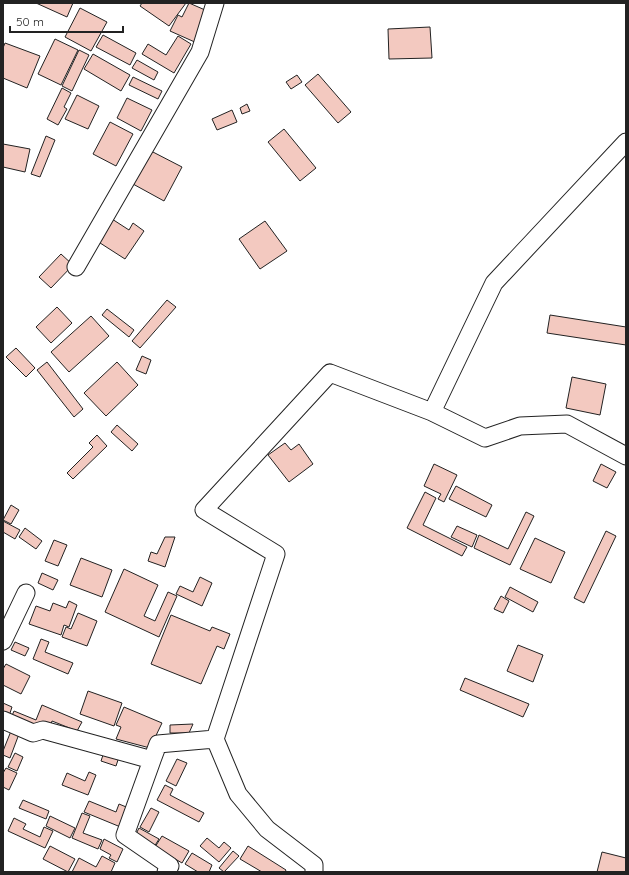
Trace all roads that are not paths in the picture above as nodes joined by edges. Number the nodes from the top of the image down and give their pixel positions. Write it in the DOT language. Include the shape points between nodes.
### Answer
graph roads {
  1 [pos="215,3"];
  2 [pos="626,142"];
  3 [pos="76,267"];
  4 [pos="432,412"];
  5 [pos="626,456"];
  6 [pos="26,593"];
  7 [pos="3,641"];
  8 [pos="3,720"];
  9 [pos="215,739"];
  10 [pos="152,760"];
  11 [pos="166,872"];
  12 [pos="314,872"];
  1 -- 3 [label="street" via="200,52"];
  2 -- 4 [label="street" via="494,282"];
  4 -- 5 [label="street" via="485,438 520,426 567,424"];
  4 -- 9 [label="street" via="330,373 204,510 276,554"];
  6 -- 7 [label="street"];
  8 -- 10 [label="street" via="33,733 43,730"];
  9 -- 10 [label="street" via="158,744"];
  9 -- 12 [label="street" via="238,794 267,829 314,865"];
  10 -- 11 [label="street" via="125,835 170,866"];
}
